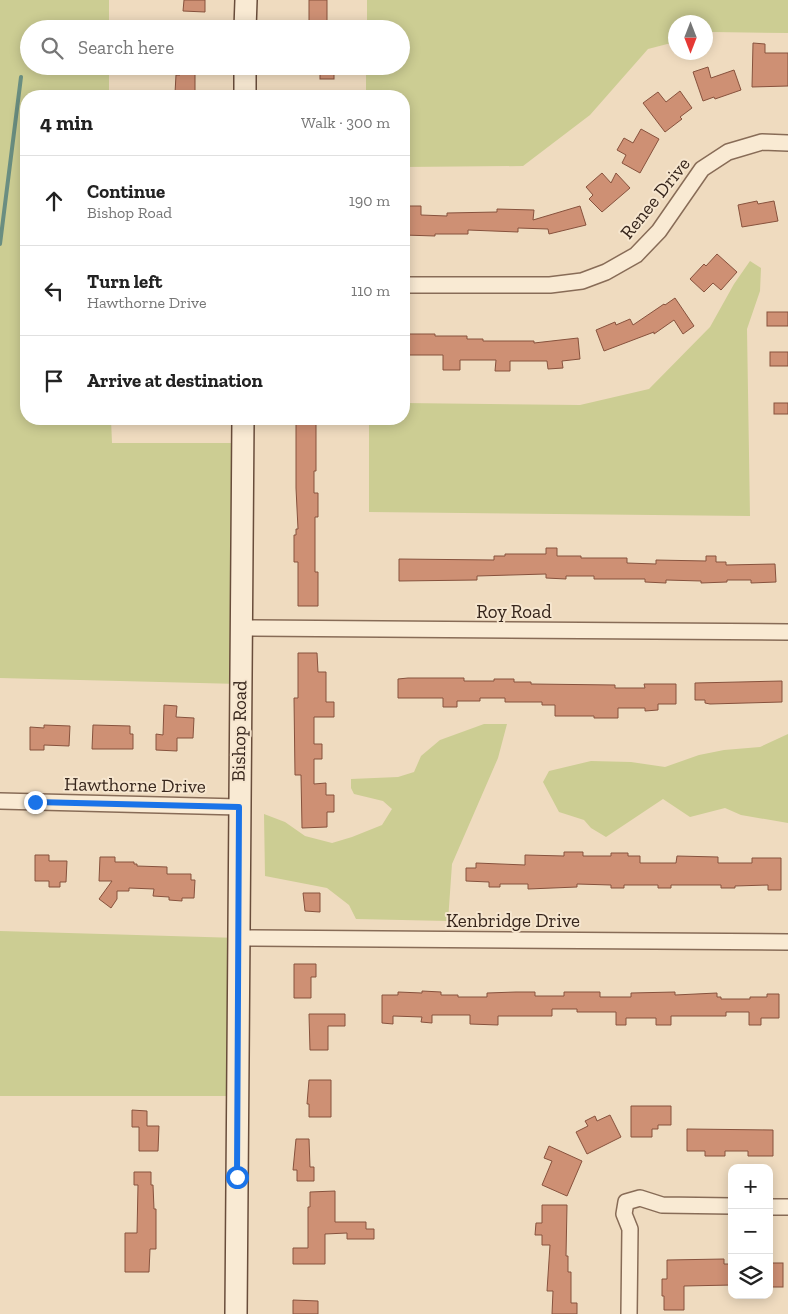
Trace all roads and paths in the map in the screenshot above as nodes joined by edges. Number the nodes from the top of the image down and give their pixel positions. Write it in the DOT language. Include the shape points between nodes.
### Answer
graph roads {
  1 [pos="246,0"];
  2 [pos="246,20"];
  3 [pos="245,75"];
  4 [pos="245,90"];
  5 [pos="788,143"];
  6 [pos="410,285"];
  7 [pos="243,425"];
  8 [pos="240,628"];
  9 [pos="788,632"];
  10 [pos="0,801"];
  11 [pos="239,807"];
  12 [pos="238,938"];
  13 [pos="788,942"];
  14 [pos="728,1206"];
  15 [pos="773,1207"];
  16 [pos="788,1207"];
  17 [pos="236,1314"];
  18 [pos="629,1314"];
  1 -- 2 [label="street"];
  3 -- 4 [label="street"];
  5 -- 6 [label="street, Renee Drive" via="762,142 728,152 702,170 660,231 636,255 606,272 582,281 550,285"];
  7 -- 8 [label="street, Bishop Road"];
  8 -- 9 [label="street, Roy Road"];
  8 -- 11 [label="street, Bishop Road"];
  10 -- 11 [label="street, Hawthorne Drive"];
  11 -- 12 [label="street, Bishop Road"];
  12 -- 13 [label="street, Kenbridge Drive"];
  12 -- 17 [label="street, Bishop Road"];
  14 -- 18 [label="street" via="662,1205 640,1198 626,1202 624,1214 630,1229"];
  15 -- 16 [label="street"];
}
